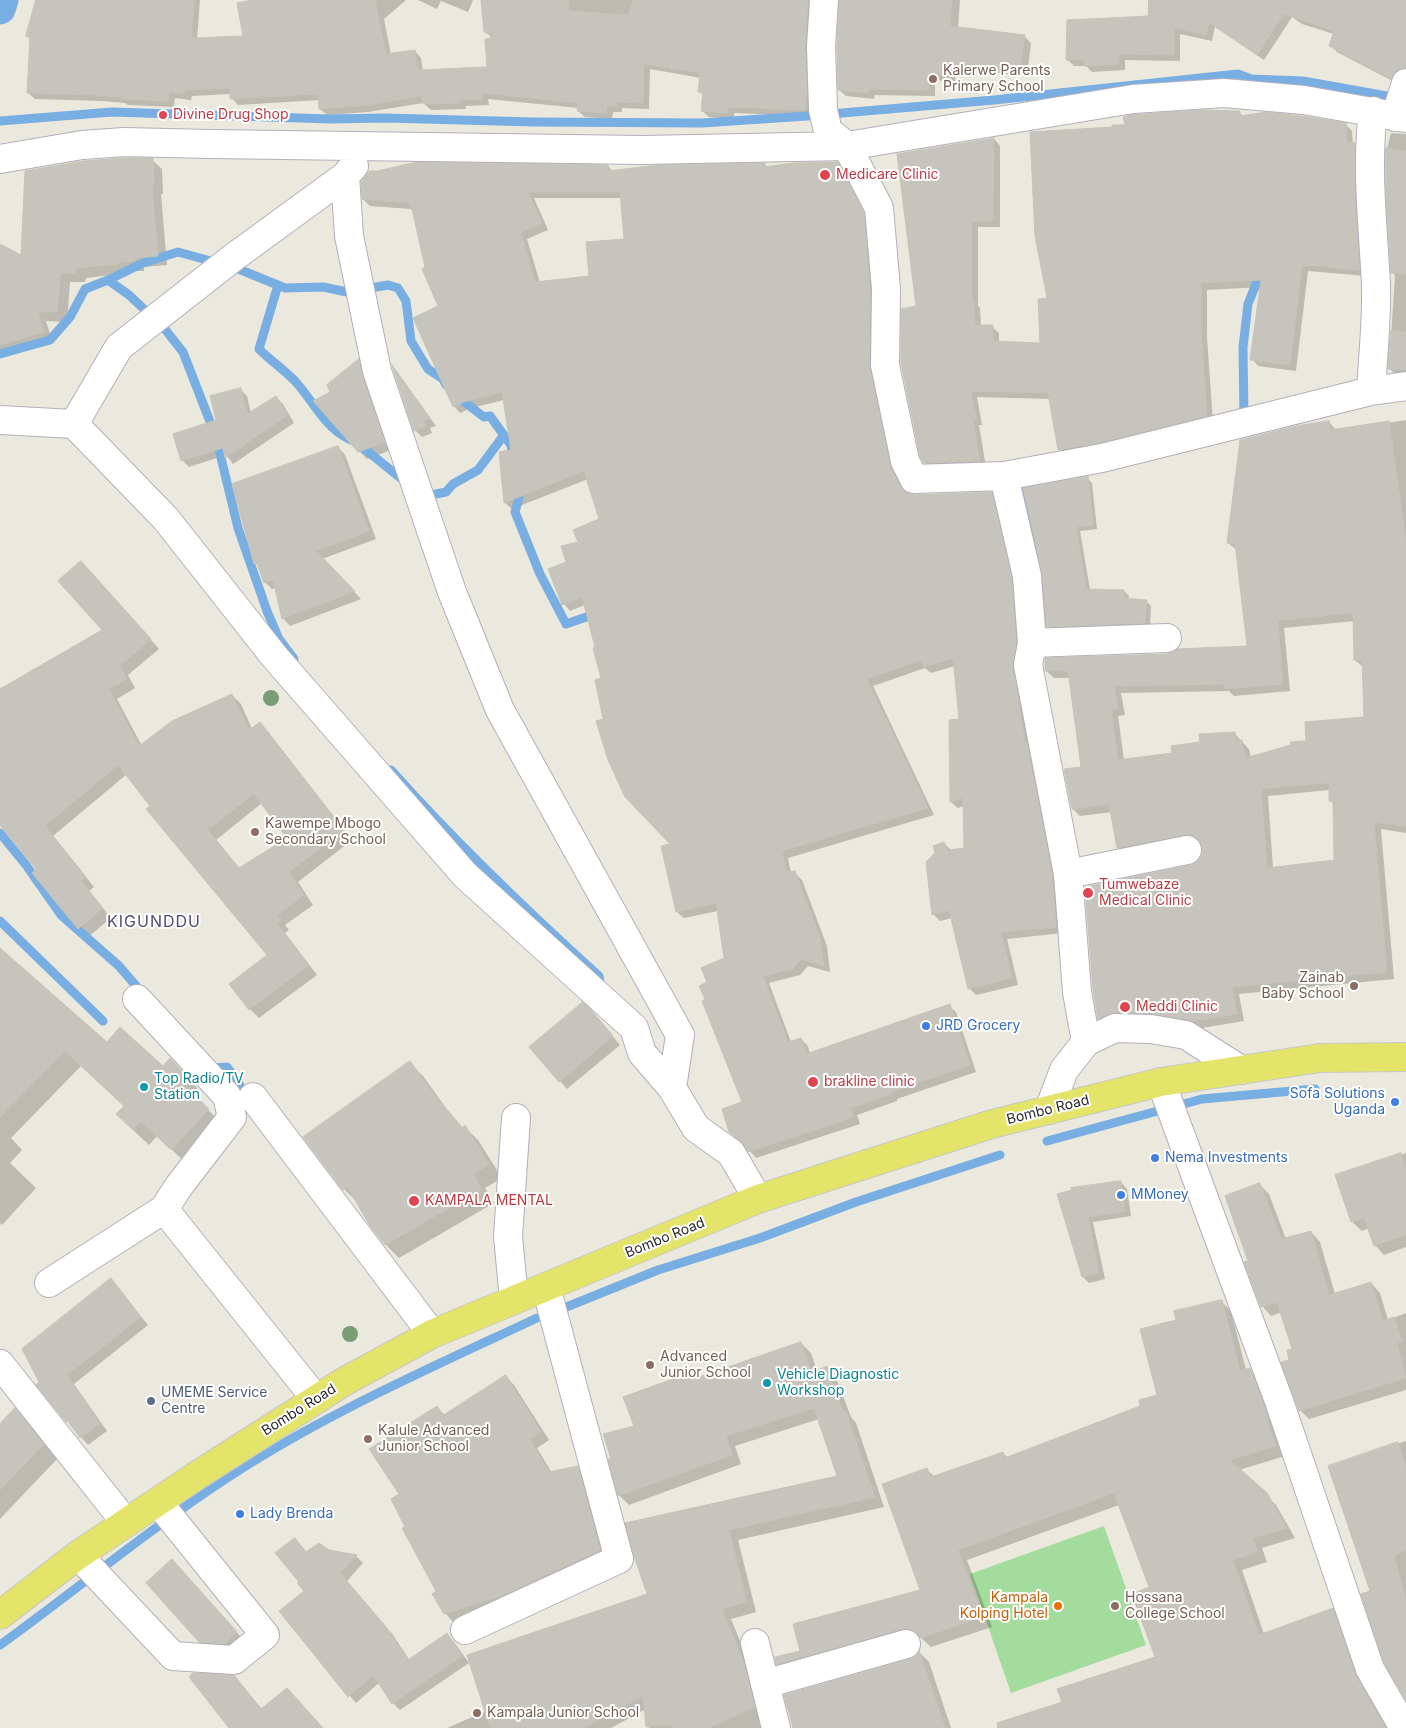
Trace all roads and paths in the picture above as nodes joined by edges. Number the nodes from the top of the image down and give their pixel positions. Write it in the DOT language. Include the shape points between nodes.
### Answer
graph roads {
  1 [pos="824,0"];
  2 [pos="1406,84"];
  3 [pos="1393,114"];
  4 [pos="833,129"];
  5 [pos="370,146"];
  6 [pos="0,159"];
  7 [pos="345,176"];
  8 [pos="1406,386"];
  9 [pos="1371,392"];
  10 [pos="0,420"];
  11 [pos="74,424"];
  12 [pos="1004,476"];
  13 [pos="1167,638"];
  14 [pos="1032,644"];
  15 [pos="1187,850"];
  16 [pos="1068,874"];
  17 [pos="136,999"];
  18 [pos="1086,1042"];
  19 [pos="1406,1057"];
  20 [pos="1241,1070"];
  21 [pos="1161,1082"];
  22 [pos="672,1088"];
  23 [pos="253,1097"];
  24 [pos="1049,1110"];
  25 [pos="516,1118"];
  26 [pos="758,1199"];
  27 [pos="164,1209"];
  28 [pos="49,1283"];
  29 [pos="546,1287"];
  30 [pos="514,1300"];
  31 [pos="432,1334"];
  32 [pos="0,1364"];
  33 [pos="316,1399"];
  34 [pos="158,1502"];
  35 [pos="126,1523"];
  36 [pos="78,1555"];
  37 [pos="0,1615"];
  38 [pos="465,1630"];
  39 [pos="754,1643"];
  40 [pos="906,1644"];
  41 [pos="765,1684"];
  42 [pos="776,1728"];
  43 [pos="1404,1728"];
  1 -- 4 [label="street" via="821,47"];
  2 -- 3 [label="street"];
  3 -- 4 [label="street" via="1304,100 1224,93"];
  3 -- 9 [label="street" via="1371,129 1376,286"];
  4 -- 5 [label="street" via="642,150"];
  4 -- 12 [label="street" via="879,208 886,289 885,365 904,461 914,479"];
  5 -- 6 [label="street" via="124,142 82,145"];
  5 -- 7 [label="street"];
  7 -- 11 [label="street" via="119,347"];
  7 -- 22 [label="street" via="349,236 377,371 452,592 500,710 680,1035"];
  8 -- 9 [label="street"];
  9 -- 12 [label="street" via="1102,458"];
  10 -- 11 [label="street"];
  11 -- 22 [label="street" via="166,520 274,656 465,875 634,1028 642,1053"];
  12 -- 14 [label="street" via="1027,576"];
  13 -- 14 [label="street"];
  14 -- 16 [label="street" via="1028,665"];
  15 -- 16 [label="street"];
  16 -- 18 [label="street" via="1077,992"];
  17 -- 27 [label="street" via="227,1096 232,1117"];
  18 -- 20 [label="street" via="1114,1028 1151,1029 1186,1035"];
  18 -- 24 [label="street" via="1064,1070"];
  19 -- 20 [label="main road, Bombo Road" via="1320,1058"];
  20 -- 21 [label="main road, Bombo Road"];
  21 -- 24 [label="main road, Bombo Road"];
  21 -- 43 [label="street" via="1279,1401 1370,1669"];
  22 -- 26 [label="street" via="696,1128 731,1153"];
  23 -- 31 [label="street"];
  24 -- 26 [label="main road, Bombo Road" via="992,1124"];
  25 -- 30 [label="street" via="508,1236"];
  26 -- 29 [label="main road, Bombo Road"];
  27 -- 28 [label="street"];
  27 -- 33 [label="street"];
  29 -- 30 [label="main road, Bombo Road"];
  29 -- 38 [label="street" via="619,1560"];
  30 -- 31 [label="main road, Bombo Road"];
  31 -- 33 [label="main road, Bombo Road"];
  32 -- 35 [label="street"];
  33 -- 34 [label="main road, Bombo Road"];
  34 -- 35 [label="main road, Bombo Road"];
  34 -- 36 [label="street" via="265,1635 234,1660 173,1656"];
  35 -- 36 [label="main road, Bombo Road"];
  36 -- 37 [label="main road, Bombo Road"];
  39 -- 41 [label="street"];
  40 -- 41 [label="street"];
  41 -- 42 [label="street"];
}
